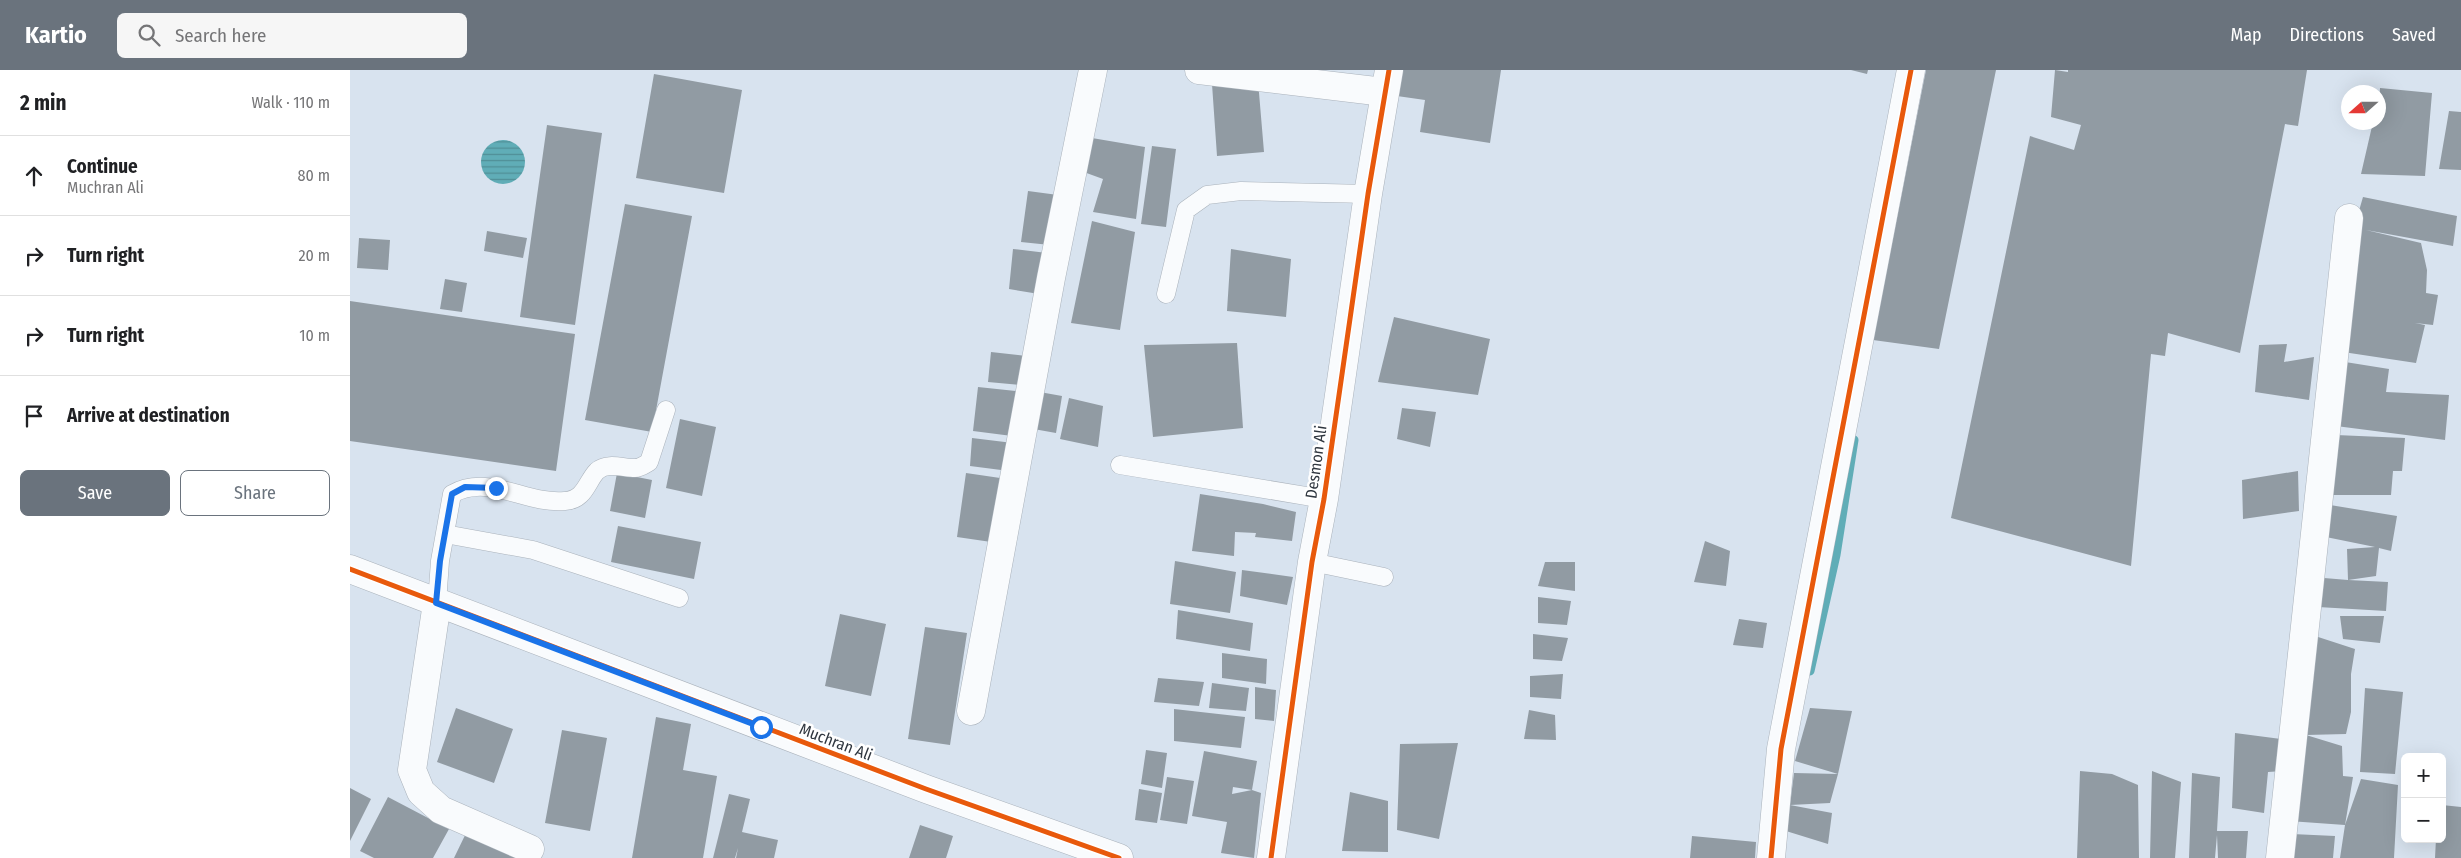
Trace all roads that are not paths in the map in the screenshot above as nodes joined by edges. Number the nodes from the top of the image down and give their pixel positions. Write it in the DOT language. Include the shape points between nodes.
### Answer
graph roads {
  1 [pos="1093,70"];
  2 [pos="1199,70"];
  3 [pos="1911,70"];
  4 [pos="1386,81"];
  5 [pos="1368,194"];
  6 [pos="2349,218"];
  7 [pos="1166,294"];
  8 [pos="666,410"];
  9 [pos="1120,465"];
  10 [pos="1324,499"];
  11 [pos="445,534"];
  12 [pos="1312,562"];
  13 [pos="350,569"];
  14 [pos="1384,577"];
  15 [pos="679,598"];
  16 [pos="436,603"];
  17 [pos="970,712"];
  18 [pos="530,849"];
  19 [pos="1119,858"];
  20 [pos="1271,858"];
  21 [pos="1771,858"];
  22 [pos="2280,858"];
  1 -- 17 [label="street"];
  2 -- 4 [label="street"];
  3 -- 21 [label="street" via="1781,749"];
  4 -- 5 [label="street, Desmon Ali"];
  5 -- 7 [label="lane" via="1241,191 1207,195 1186,210"];
  5 -- 10 [label="street, Desmon Ali"];
  6 -- 22 [label="street"];
  8 -- 11 [label="lane" via="649,462 637,468 608,466 597,471 591,483 576,498 566,502 496,488 465,487 452,494"];
  9 -- 10 [label="lane"];
  10 -- 12 [label="street, Desmon Ali"];
  11 -- 15 [label="lane" via="533,550"];
  11 -- 16 [label="lane"];
  12 -- 14 [label="lane"];
  12 -- 20 [label="street, Desmon Ali"];
  13 -- 16 [label="street, Muchran Ali"];
  16 -- 18 [label="street" via="412,770 421,792 441,810"];
  16 -- 19 [label="street, Muchran Ali" via="926,789"];
}
